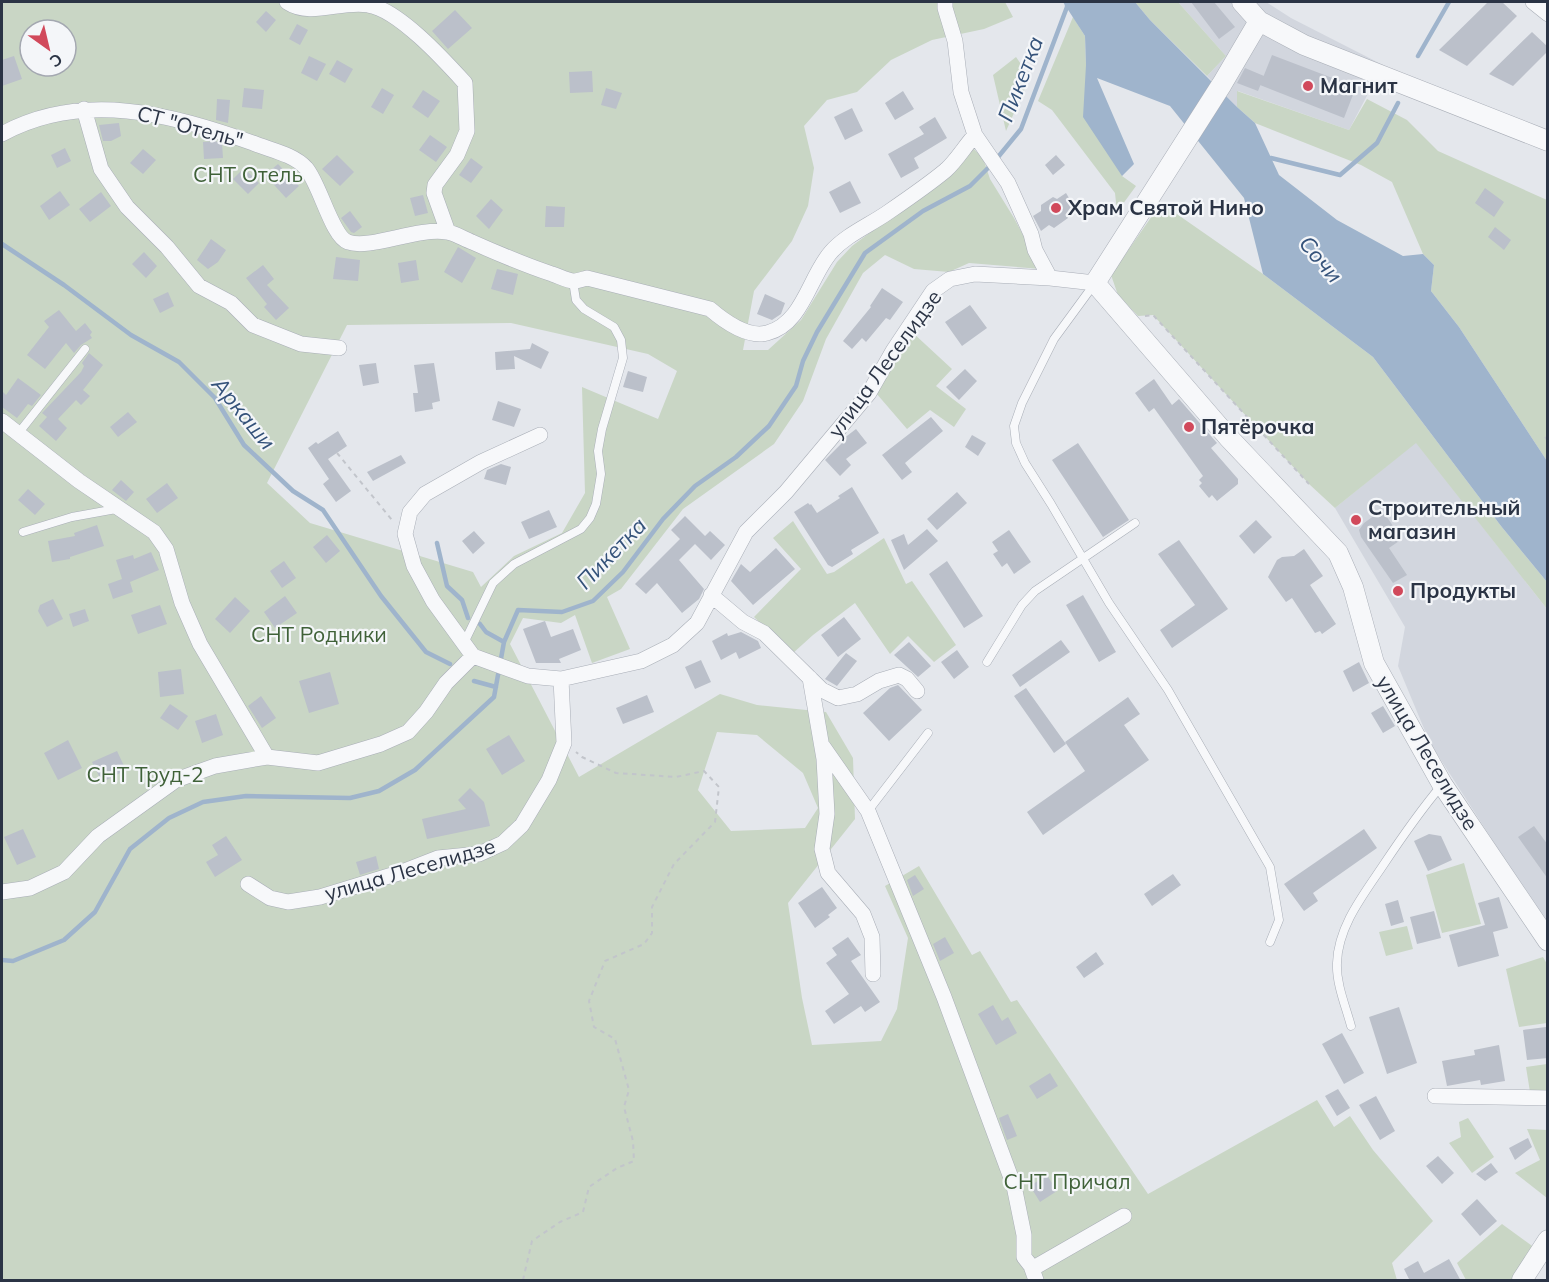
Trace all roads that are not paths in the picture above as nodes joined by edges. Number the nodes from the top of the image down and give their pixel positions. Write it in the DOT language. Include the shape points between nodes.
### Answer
graph roads {
  1 [pos="286,2"];
  2 [pos="945,2"];
  3 [pos="1242,2"];
  4 [pos="1533,2"];
  5 [pos="1548,14"];
  6 [pos="1259,21"];
  7 [pos="84,109"];
  8 [pos="2,134"];
  9 [pos="975,135"];
  10 [pos="1548,141"];
  11 [pos="448,232"];
  12 [pos="1050,278"];
  13 [pos="573,281"];
  14 [pos="1095,283"];
  15 [pos="339,348"];
  16 [pos="85,350"];
  17 [pos="2,421"];
  18 [pos="17,435"];
  19 [pos="540,435"];
  20 [pos="121,508"];
  21 [pos="1135,523"];
  22 [pos="23,532"];
  23 [pos="1083,558"];
  24 [pos="711,595"];
  25 [pos="464,643"];
  26 [pos="473,656"];
  27 [pos="987,662"];
  28 [pos="810,678"];
  29 [pos="561,680"];
  30 [pos="917,692"];
  31 [pos="928,733"];
  32 [pos="822,745"];
  33 [pos="267,757"];
  34 [pos="1442,784"];
  35 [pos="867,811"];
  36 [pos="248,884"];
  37 [pos="2,892"];
  38 [pos="1548,941"];
  39 [pos="1270,942"];
  40 [pos="873,974"];
  41 [pos="1351,1026"];
  42 [pos="1435,1096"];
  43 [pos="1548,1098"];
  44 [pos="1124,1216"];
  45 [pos="1548,1240"];
  46 [pos="1034,1273"];
  47 [pos="1522,1281"];
  1 -- 11 [label="street" via="305,10 368,4 383,10 430,45 465,83 467,131 457,155 435,184 434,194"];
  2 -- 9 [label="street" via="955,41 961,92"];
  3 -- 6 [label="street"];
  4 -- 5 [label="street"];
  6 -- 10 [label="street" via="1304,45"];
  6 -- 14 [label="street"];
  7 -- 8 [label="street, СТ \"Отель\"" via="47,117"];
  7 -- 11 [label="street, СТ \"Отель\"" via="137,111 214,129 290,157 305,166 338,236 348,242 370,243 406,234"];
  7 -- 15 [label="street" via="101,169 127,207 199,286 231,303 253,325 301,344"];
  9 -- 12 [label="street" via="1008,183"];
  9 -- 13 [label="street, СТ \"Отель\"" via="947,169 830,253 794,315 782,326 765,333 726,323 710,309 587,278"];
  11 -- 13 [label="street, СТ \"Отель\""];
  12 -- 14 [label="street, улица Леселидзе"];
  12 -- 24 [label="street, улица Леселидзе" via="975,274 950,279 933,291 869,393 747,532"];
  13 -- 25 [label="lane" via="576,300 584,309 614,327 621,340 623,358 602,429 596,504 581,529 514,564 493,583"];
  14 -- 23 [label="lane" via="1054,339 1014,426 1025,463"];
  14 -- 34 [label="street, улица Леселидзе" via="1228,437 1338,553 1353,587 1374,663"];
  16 -- 18 [label="lane"];
  17 -- 18 [label="street"];
  18 -- 20 [label="street"];
  19 -- 25 [label="street" via="425,494 410,512 405,534 414,566 433,601"];
  20 -- 22 [label="lane"];
  20 -- 33 [label="street" via="154,532 166,549 182,603 200,644"];
  21 -- 23 [label="lane"];
  23 -- 27 [label="lane" via="1022,605"];
  23 -- 39 [label="lane" via="1167,690 1270,867 1279,920"];
  24 -- 28 [label="street" via="743,622 764,633"];
  24 -- 29 [label="street, улица Леселидзе" via="697,623 673,645 641,661"];
  25 -- 26 [label="street"];
  26 -- 29 [label="street, улица Леселидзе" via="528,676"];
  26 -- 33 [label="street" via="408,732 318,763"];
  28 -- 30 [label="street" via="838,698 899,675"];
  28 -- 32 [label="street"];
  29 -- 36 [label="street, улица Леселидзе" via="564,743 549,780 522,825 503,843 479,854 438,858 320,897 288,902 270,898"];
  31 -- 35 [label="lane"];
  32 -- 35 [label="street"];
  32 -- 40 [label="street" via="827,814 822,849 828,873 863,914 872,937"];
  33 -- 37 [label="street" via="215,766 176,780 98,836 64,872 30,888"];
  34 -- 38 [label="street, улица Леселидзе"];
  34 -- 41 [label="lane" via="1369,887 1339,944 1337,965"];
  35 -- 46 [label="street" via="944,997 1014,1186 1024,1235 1024,1257"];
  42 -- 43 [label="street"];
  44 -- 46 [label="street" via="1037,1266"];
  45 -- 47 [label="street"];
}
